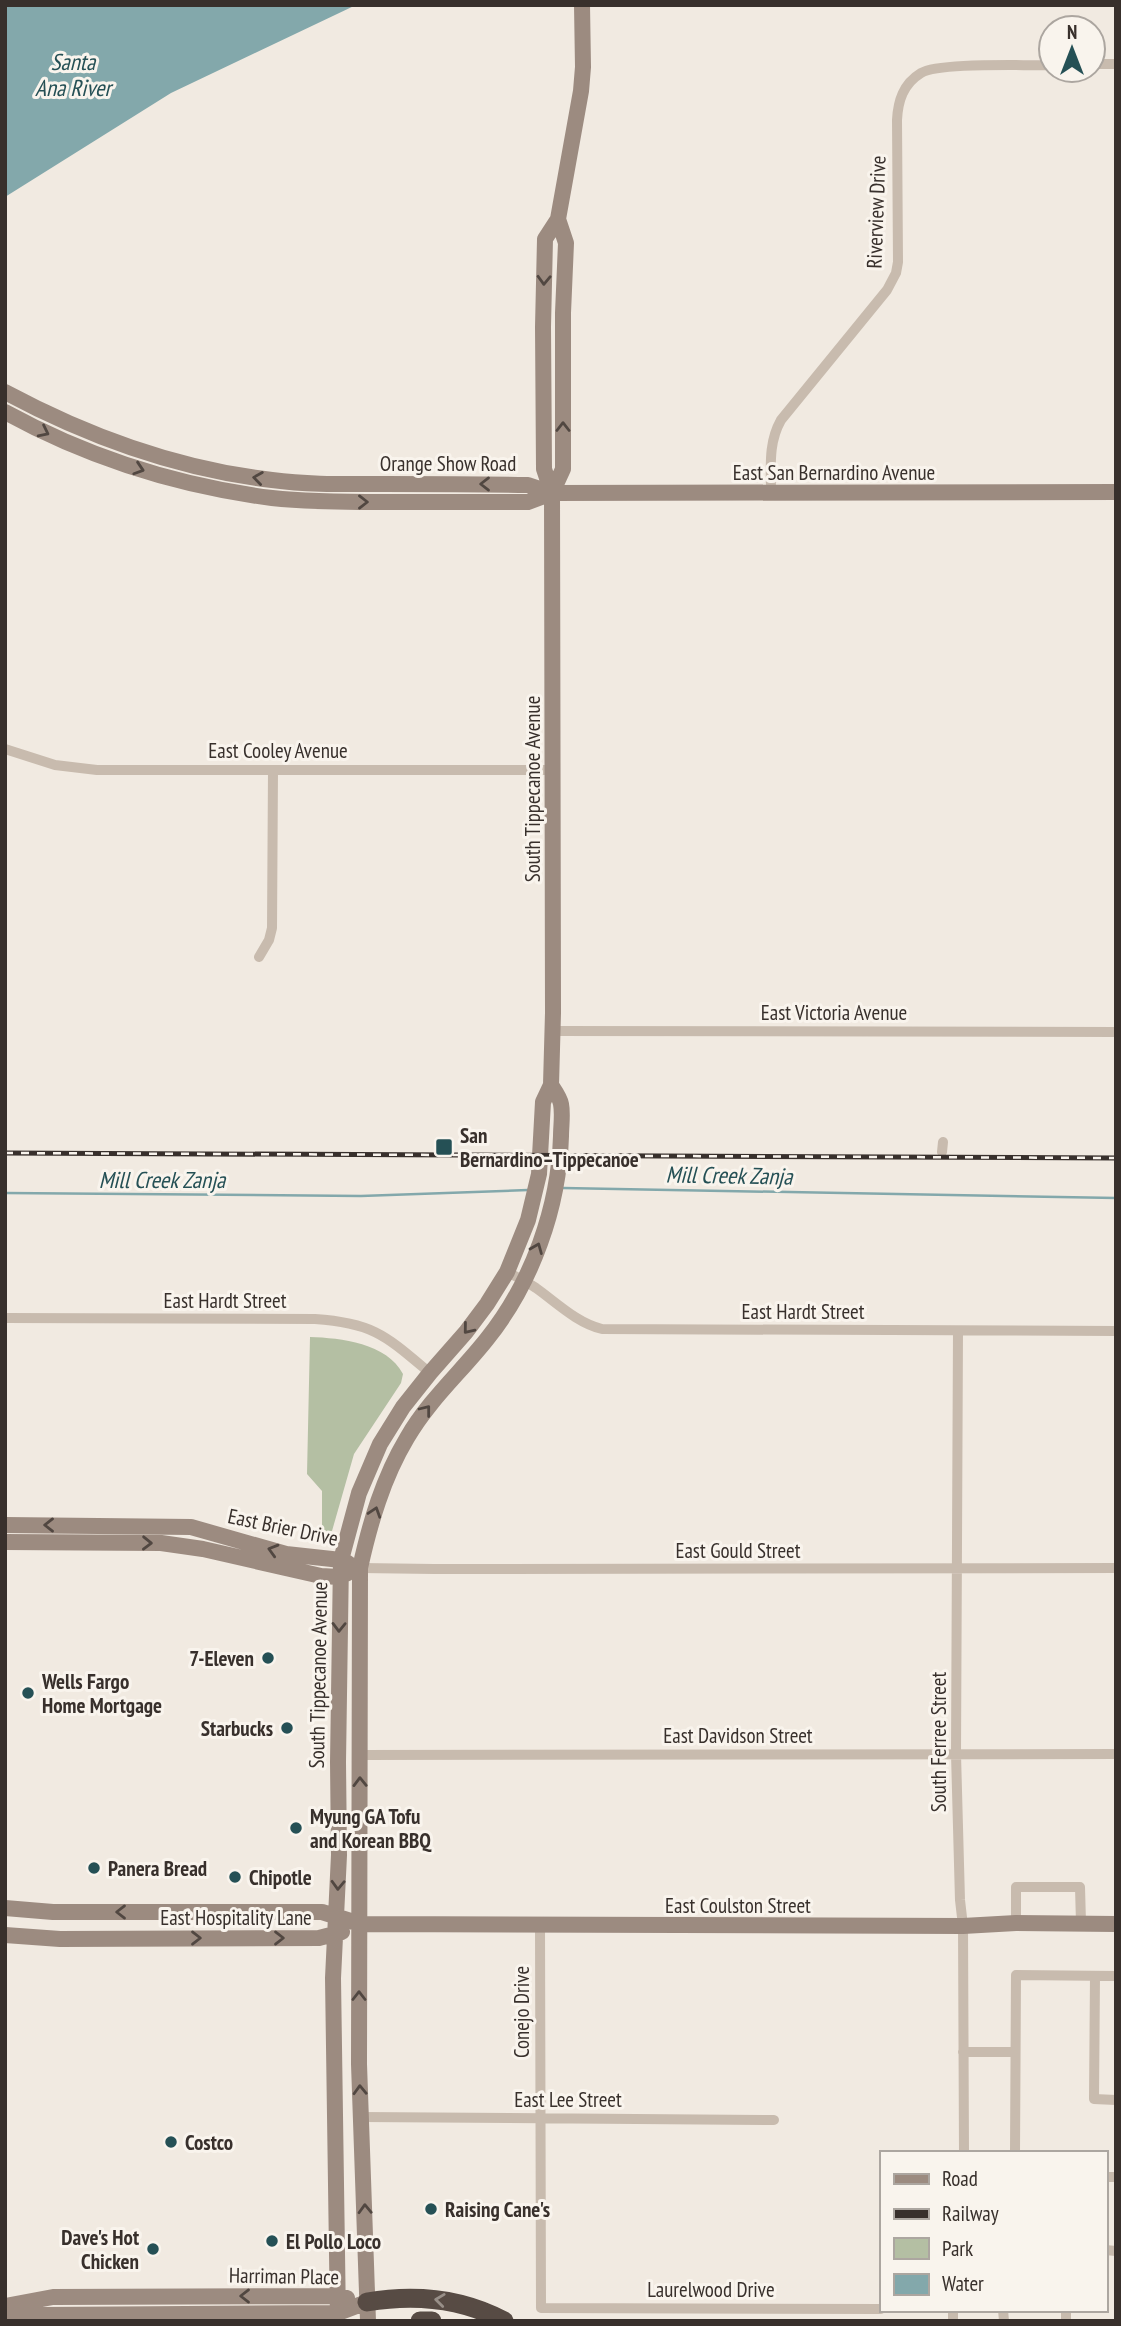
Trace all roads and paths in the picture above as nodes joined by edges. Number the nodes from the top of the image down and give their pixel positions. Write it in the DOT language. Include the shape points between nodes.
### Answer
graph roads {
  1 [pos="582,5"];
  2 [pos="1037,65"];
  3 [pos="5,392"];
  4 [pos="22,400"];
  5 [pos="10,414"];
  6 [pos="771,492"];
  7 [pos="1116,492"];
  8 [pos="552,493"];
  9 [pos="5,749"];
  10 [pos="273,770"];
  11 [pos="553,770"];
  12 [pos="260,957"];
  13 [pos="553,1031"];
  14 [pos="1116,1032"];
  15 [pos="551,1085"];
  16 [pos="507,1272"];
  17 [pos="523,1281"];
  18 [pos="5,1318"];
  19 [pos="958,1331"];
  20 [pos="1116,1331"];
  21 [pos="430,1373"];
  22 [pos="445,1385"];
  23 [pos="5,1525"];
  24 [pos="5,1542"];
  25 [pos="341,1560"];
  26 [pos="359,1568"];
  27 [pos="1116,1568"];
  28 [pos="958,1569"];
  29 [pos="340,1577"];
  30 [pos="956,1754"];
  31 [pos="1116,1754"];
  32 [pos="360,1755"];
  33 [pos="5,1908"];
  34 [pos="336,1915"];
  35 [pos="1016,1923"];
  36 [pos="1080,1923"];
  37 [pos="360,1924"];
  38 [pos="1116,1924"];
  39 [pos="540,1926"];
  40 [pos="963,1926"];
  41 [pos="5,1935"];
  42 [pos="334,1936"];
  43 [pos="1095,1976"];
  44 [pos="1116,1976"];
  45 [pos="963,2052"];
  46 [pos="1015,2052"];
  47 [pos="334,2092"];
  48 [pos="1116,2099"];
  49 [pos="361,2117"];
  50 [pos="541,2118"];
  51 [pos="774,2120"];
  52 [pos="964,2151"];
  53 [pos="1015,2151"];
  54 [pos="338,2296"];
  55 [pos="5,2306"];
  56 [pos="541,2308"];
  57 [pos="880,2309"];
  58 [pos="367,2311"];
  59 [pos="338,2317"];
  60 [pos="5,2320"];
  61 [pos="420,2321"];
  62 [pos="432,2321"];
  63 [pos="505,2321"];
  1 -- 8 [label="main road, South Tippecanoe Avenue" via="581,91 558,219 566,243 563,469"];
  2 -- 6 [label="street, Riverview Drive" via="940,68 920,74 907,86 897,120 896,273 775,430"];
  3 -- 4 [label="main road, Orange Show Road"];
  4 -- 5 [label="main road"];
  8 -- 4 [label="main road, Orange Show Road, one-way" via="528,485 306,483 236,475 120,444"];
  5 -- 8 [label="main road, Orange Show Road, one-way" via="79,448 157,475 261,496 338,502 528,502"];
  6 -- 7 [label="main road, East San Bernardino Avenue"];
  6 -- 8 [label="main road, East San Bernardino Avenue"];
  8 -- 11 [label="main road, South Tippecanoe Avenue"];
  9 -- 10 [label="street, East Cooley Avenue" via="74,768"];
  10 -- 11 [label="street, East Cooley Avenue"];
  10 -- 12 [label="street" via="272,928"];
  11 -- 13 [label="main road, South Tippecanoe Avenue"];
  13 -- 14 [label="street, East Victoria Avenue"];
  13 -- 15 [label="main road, South Tippecanoe Avenue"];
  15 -- 16 [label="main road, South Tippecanoe Avenue" via="543,1102 539,1174 531,1211"];
  17 -- 15 [label="main road, South Tippecanoe Avenue, one-way" via="552,1205 558,1174 561,1104"];
  16 -- 17 [label="street, East Hardt Street"];
  16 -- 21 [label="main road, South Tippecanoe Avenue, one-way" via="466,1332"];
  17 -- 19 [label="street, East Hardt Street" via="602,1329"];
  17 -- 22 [label="main road, South Tippecanoe Avenue" via="488,1338"];
  18 -- 21 [label="street, East Hardt Street" via="344,1321 394,1342"];
  19 -- 20 [label="street, East Hardt Street"];
  19 -- 28 [label="street, South Ferree Street"];
  21 -- 22 [label="main road"];
  21 -- 25 [label="main road, South Tippecanoe Avenue" via="369,1466"];
  26 -- 22 [label="main road, South Tippecanoe Avenue, one-way" via="395,1459"];
  25 -- 23 [label="main road, East Brier Drive, one-way" via="286,1554 191,1527"];
  24 -- 29 [label="main road, East Brier Drive, one-way" via="161,1543"];
  25 -- 26 [label="main road, East Brier Drive"];
  25 -- 29 [label="main road, South Tippecanoe Avenue"];
  26 -- 28 [label="street, East Gould Street"];
  26 -- 29 [label="main road, East Brier Drive"];
  26 -- 32 [label="main road, South Tippecanoe Avenue"];
  27 -- 28 [label="street, East Gould Street"];
  28 -- 30 [label="street, South Ferree Street"];
  29 -- 34 [label="main road, South Tippecanoe Avenue, one-way"];
  30 -- 31 [label="street, East Davidson Street"];
  30 -- 32 [label="street, East Davidson Street"];
  30 -- 40 [label="street, South Ferree Street"];
  37 -- 32 [label="main road, South Tippecanoe Avenue, one-way"];
  34 -- 33 [label="main road, East Hospitality Lane, one-way"];
  34 -- 37 [label="main road, East Hospitality Lane"];
  34 -- 42 [label="main road, South Tippecanoe Avenue"];
  35 -- 36 [label="main road, East Coulston Street"];
  35 -- 36 [label="street" via="1016,1887 1080,1887"];
  35 -- 40 [label="main road, East Coulston Street"];
  36 -- 38 [label="main road, East Coulston Street"];
  37 -- 39 [label="main road, East Coulston Street"];
  37 -- 42 [label="main road, East Hospitality Lane"];
  49 -- 37 [label="main road, South Tippecanoe Avenue, one-way"];
  39 -- 40 [label="main road, East Coulston Street"];
  39 -- 50 [label="street, Conejo Drive"];
  40 -- 45 [label="street, South Ferree Street"];
  41 -- 42 [label="main road, East Hospitality Lane, one-way" via="60,1939"];
  42 -- 47 [label="main road, South Tippecanoe Avenue"];
  43 -- 44 [label="street"];
  43 -- 46 [label="street" via="1016,1975"];
  43 -- 48 [label="street" via="1094,2099"];
  45 -- 46 [label="street"];
  45 -- 52 [label="street, South Ferree Street"];
  46 -- 53 [label="street"];
  47 -- 49 [label="main road" via="349,2113"];
  47 -- 54 [label="main road, South Tippecanoe Avenue"];
  49 -- 50 [label="street, East Lee Street"];
  58 -- 49 [label="main road, South Tippecanoe Avenue, one-way"];
  50 -- 51 [label="street, East Lee Street"];
  50 -- 56 [label="street, Conejo Drive"];
  54 -- 55 [label="main road, Harriman Place, one-way" via="53,2298"];
  54 -- 58 [label="main road, Harriman Place"];
  54 -- 59 [label="main road, South Tippecanoe Avenue"];
  56 -- 57 [label="street, Laurelwood Drive"];
  58 -- 59 [label="main road, Harriman Place"];
  63 -- 58 [label="highway, one-way" via="447,2300 395,2297"];
  59 -- 60 [label="main road, Harriman Place" via="43,2315"];
  61 -- 62 [label="highway"];
}
